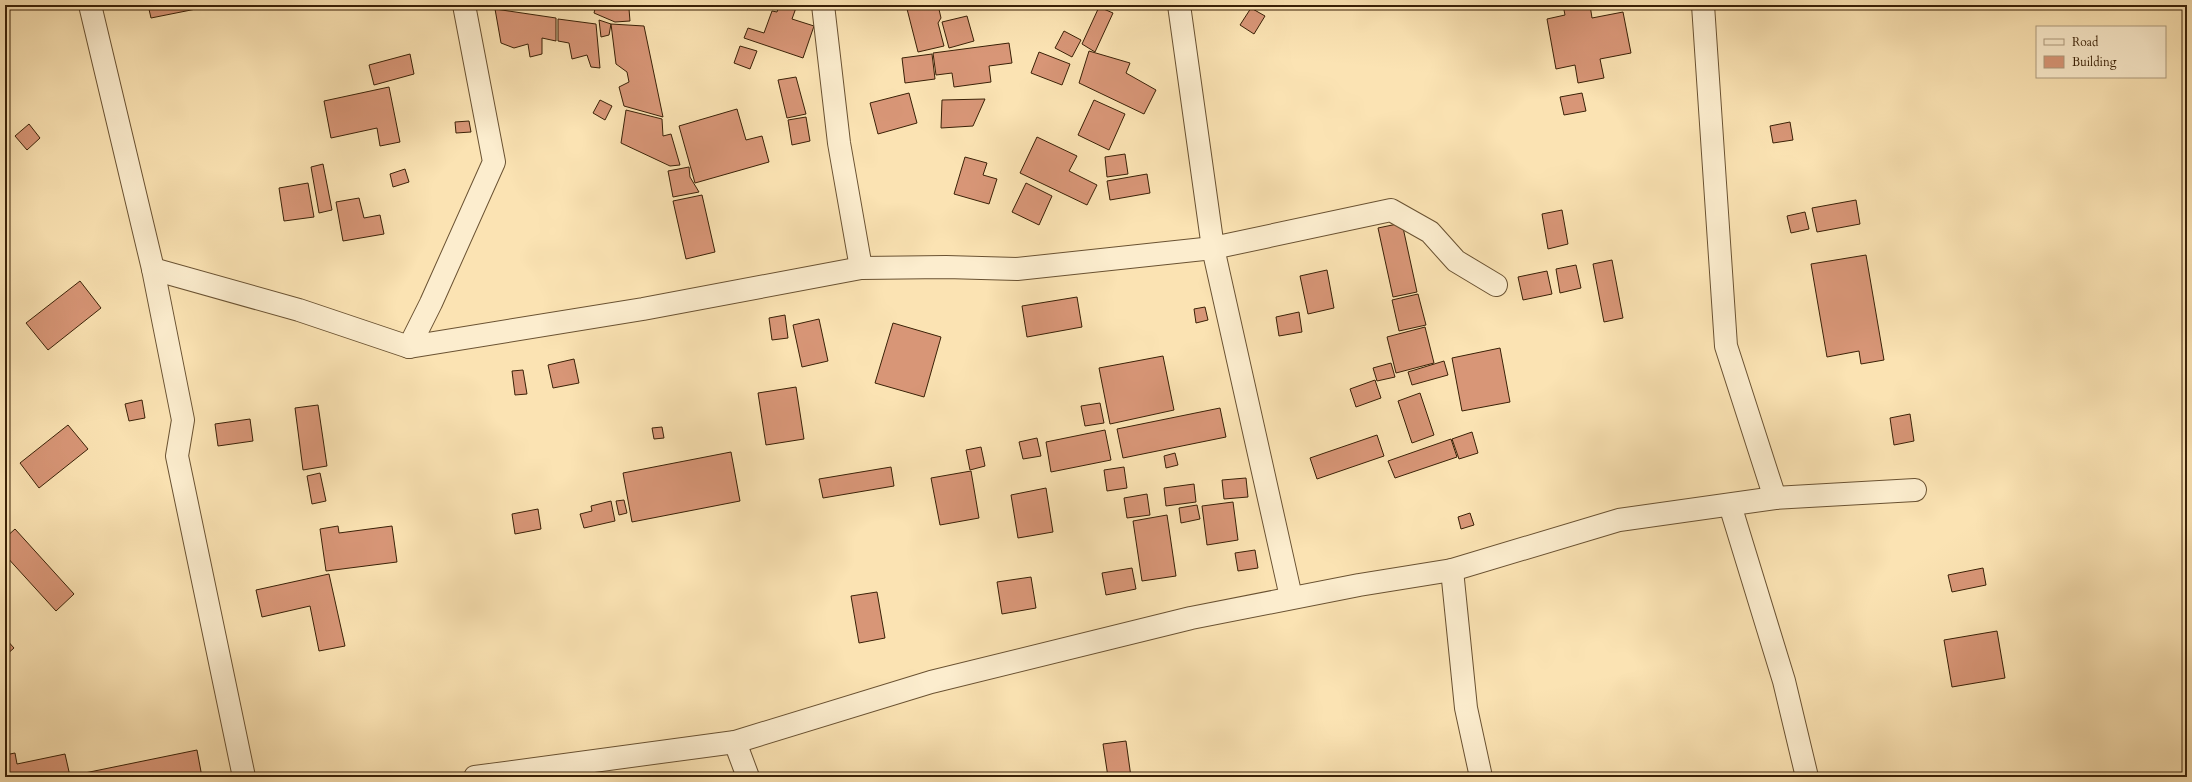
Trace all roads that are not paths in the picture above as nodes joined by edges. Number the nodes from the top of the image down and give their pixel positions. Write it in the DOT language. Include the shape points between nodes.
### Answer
graph roads {
  1 [pos="90,5"];
  2 [pos="464,5"];
  3 [pos="822,5"];
  4 [pos="1179,5"];
  5 [pos="1703,5"];
  6 [pos="1213,248"];
  7 [pos="861,268"];
  8 [pos="153,269"];
  9 [pos="1496,285"];
  10 [pos="409,347"];
  11 [pos="1915,490"];
  12 [pos="1775,498"];
  13 [pos="1730,504"];
  14 [pos="1452,570"];
  15 [pos="1292,597"];
  16 [pos="735,742"];
  17 [pos="244,777"];
  18 [pos="474,777"];
  19 [pos="748,777"];
  20 [pos="1481,777"];
  21 [pos="1807,777"];
  1 -- 8 [label="street"];
  2 -- 10 [label="street" via="494,162"];
  3 -- 7 [label="street" via="840,143"];
  4 -- 6 [label="street"];
  5 -- 12 [label="street" via="1726,346"];
  6 -- 7 [label="street" via="1017,269"];
  6 -- 9 [label="street" via="1391,210 1430,232 1456,261"];
  6 -- 15 [label="street"];
  7 -- 10 [label="street" via="643,309"];
  8 -- 10 [label="street" via="299,310"];
  8 -- 17 [label="street" via="183,420 177,456"];
  11 -- 12 [label="street"];
  12 -- 13 [label="street"];
  13 -- 14 [label="street" via="1619,520"];
  13 -- 21 [label="street" via="1784,681"];
  14 -- 15 [label="street"];
  14 -- 20 [label="street" via="1466,708"];
  15 -- 16 [label="street" via="1191,618 931,682"];
  16 -- 18 [label="street"];
  16 -- 19 [label="street"];
}
